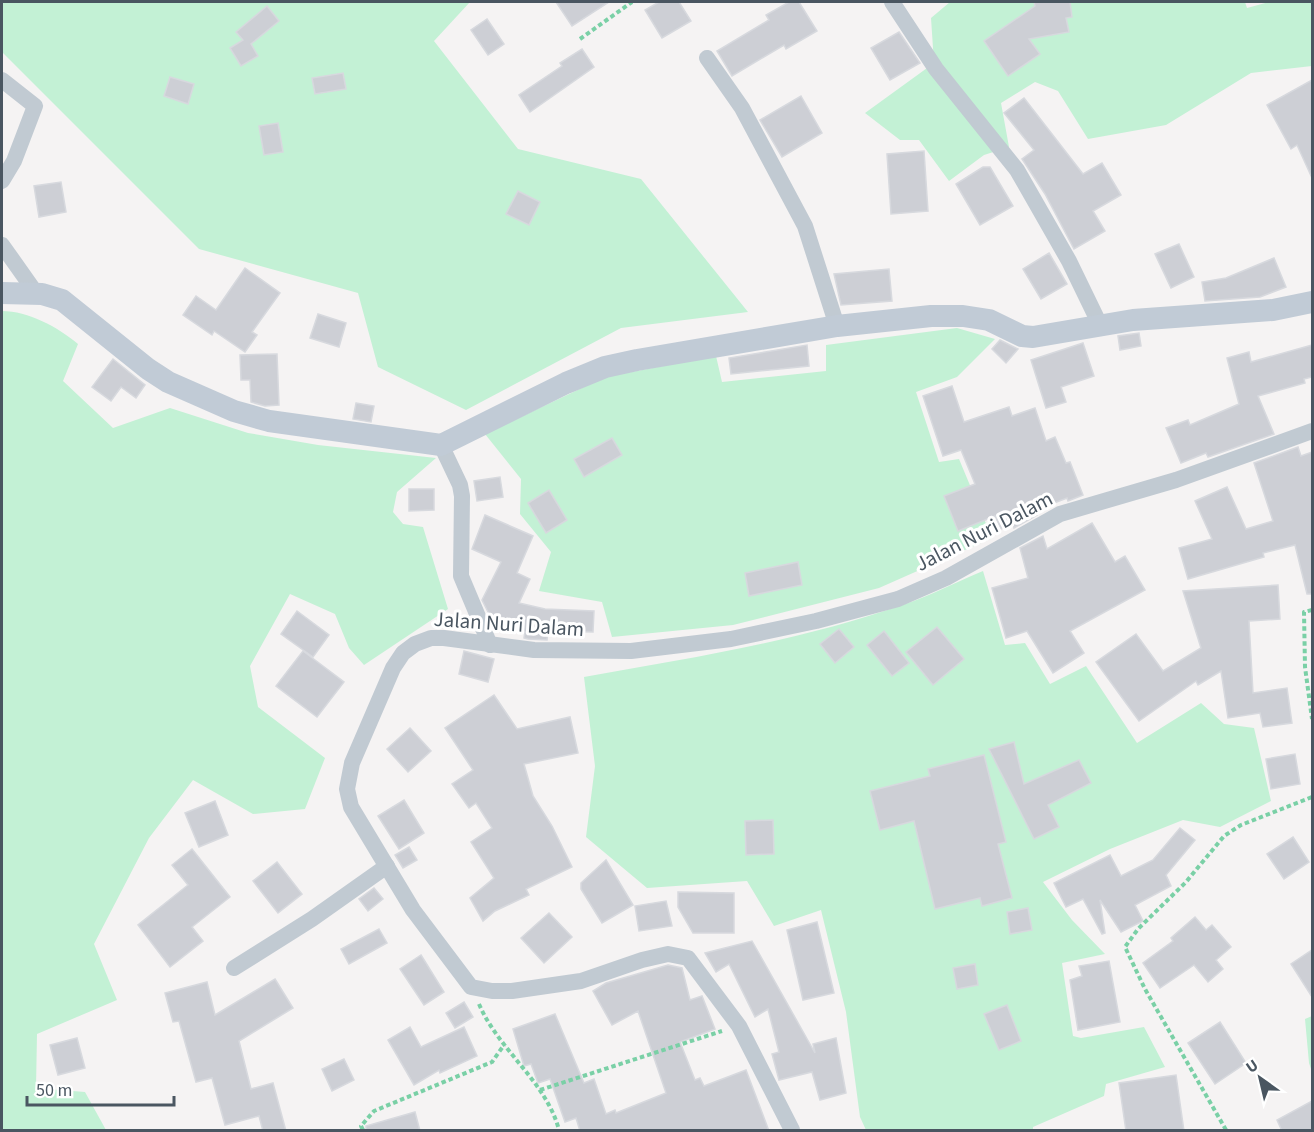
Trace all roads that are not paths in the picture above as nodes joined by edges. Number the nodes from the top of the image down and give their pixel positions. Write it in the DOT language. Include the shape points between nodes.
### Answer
graph roads {
  1 [pos="892,2"];
  2 [pos="707,58"];
  3 [pos="2,80"];
  4 [pos="2,181"];
  5 [pos="2,245"];
  6 [pos="2,293"];
  7 [pos="36,293"];
  8 [pos="1312,302"];
  9 [pos="837,326"];
  10 [pos="1101,327"];
  11 [pos="1312,431"];
  12 [pos="441,445"];
  13 [pos="490,645"];
  14 [pos="387,866"];
  15 [pos="234,968"];
  16 [pos="792,1131"];
  1 -- 10 [label="street" via="936,69 1017,170"];
  2 -- 9 [label="street" via="742,108 805,226"];
  3 -- 4 [label="street" via="35,106"];
  5 -- 7 [label="street"];
  6 -- 7 [label="main road"];
  7 -- 12 [label="main road" via="62,300 168,382 234,411 269,421"];
  8 -- 10 [label="main road" via="1273,310 1133,320"];
  9 -- 10 [label="main road" via="963,316 989,320 1028,338"];
  9 -- 12 [label="main road" via="605,367 566,382"];
  11 -- 13 [label="street, Jalan Nuri Dalam" via="1176,480 1060,514 946,578 898,599 816,621 732,639 631,651 534,650"];
  12 -- 13 [label="street" via="462,496 461,576"];
  13 -- 14 [label="street, Jalan Nuri Dalam" via="426,639 403,654 393,668 352,763 347,789 351,807"];
  14 -- 15 [label="street"];
  14 -- 16 [label="street, Jalan Nuri Dalam" via="413,910 471,987 512,991 580,981 642,960 680,955 692,961 739,1026"];
}
